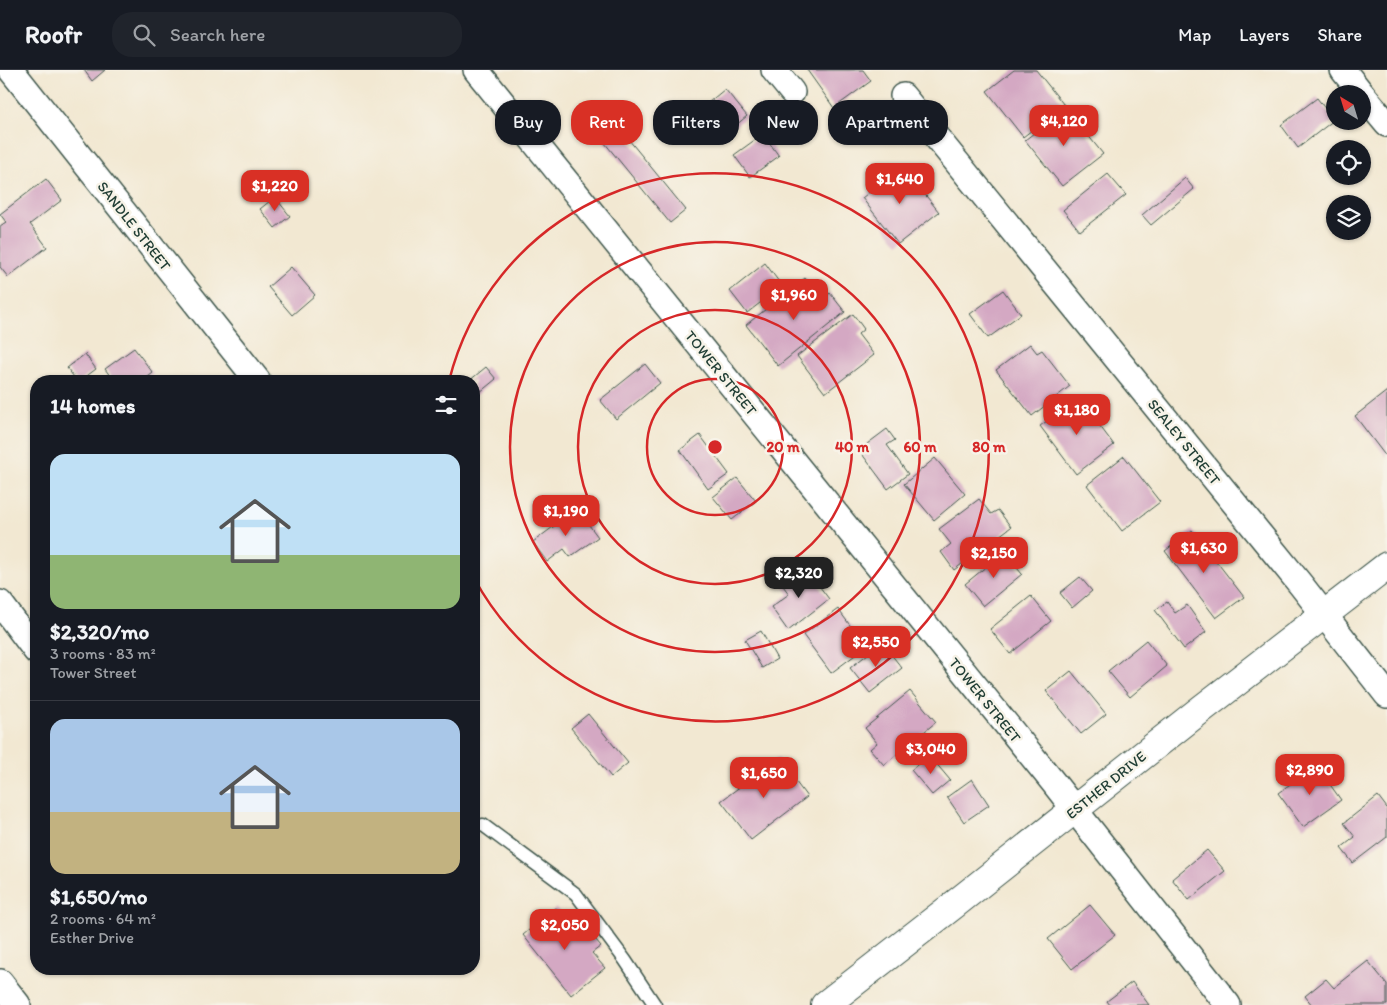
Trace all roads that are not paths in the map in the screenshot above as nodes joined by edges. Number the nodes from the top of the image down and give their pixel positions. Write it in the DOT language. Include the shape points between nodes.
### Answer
graph roads {
  1 [pos="11,70"];
  2 [pos="476,70"];
  3 [pos="774,70"];
  4 [pos="1343,70"];
  5 [pos="1355,85"];
  6 [pos="792,92"];
  7 [pos="903,96"];
  8 [pos="1371,105"];
  9 [pos="1387,124"];
  10 [pos="253,375"];
  11 [pos="1387,566"];
  12 [pos="0,604"];
  13 [pos="1324,616"];
  14 [pos="30,642"];
  15 [pos="1387,695"];
  16 [pos="1074,810"];
  17 [pos="483,825"];
  18 [pos="0,982"];
  19 [pos="18,1005"];
  20 [pos="655,1005"];
  21 [pos="825,1005"];
  22 [pos="1228,1005"];
  1 -- 10 [label="street, SANDLE STREET"];
  2 -- 16 [label="street, TOWER STREET"];
  3 -- 6 [label="street"];
  4 -- 5 [label="street"];
  7 -- 13 [label="street, SEALEY STREET"];
  8 -- 9 [label="street"];
  11 -- 13 [label="street, ESTHER DRIVE"];
  12 -- 14 [label="street"];
  13 -- 15 [label="street, SEALEY STREET"];
  13 -- 16 [label="street, ESTHER DRIVE"];
  16 -- 21 [label="street, ESTHER DRIVE"];
  16 -- 22 [label="street, TOWER STREET"];
  17 -- 20 [label="lane" via="576,894"];
  18 -- 19 [label="street"];
}
